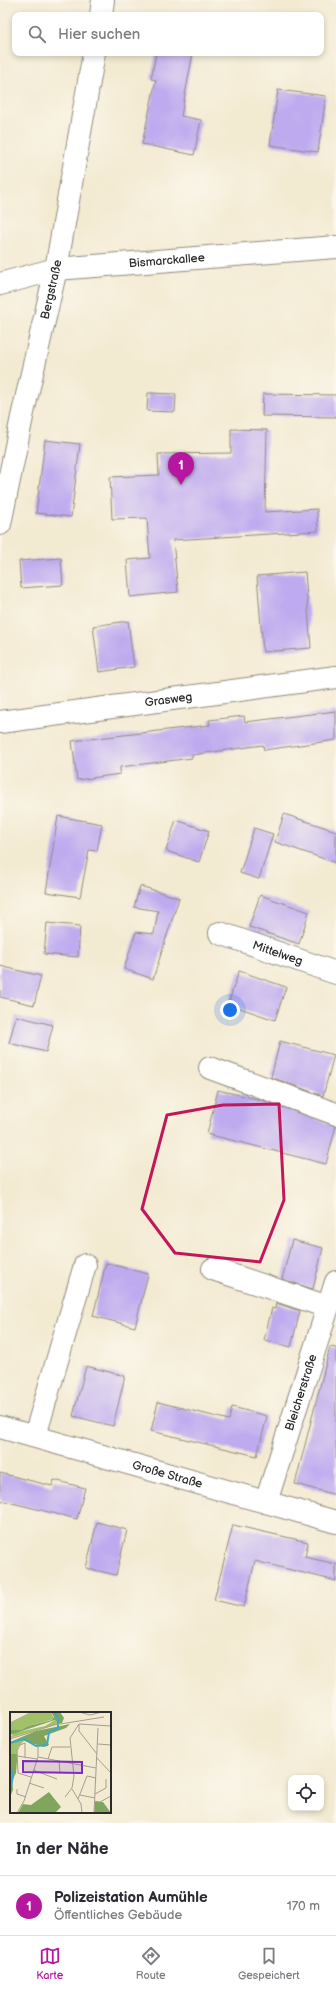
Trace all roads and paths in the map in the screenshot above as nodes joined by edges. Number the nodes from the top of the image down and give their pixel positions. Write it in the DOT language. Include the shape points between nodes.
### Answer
graph roads {
  1 [pos="103,0"];
  2 [pos="101,12"];
  3 [pos="93,56"];
  4 [pos="336,247"];
  5 [pos="56,269"];
  6 [pos="0,284"];
  7 [pos="0,524"];
  8 [pos="336,677"];
  9 [pos="0,722"];
  10 [pos="220,933"];
  11 [pos="336,973"];
  12 [pos="210,1068"];
  13 [pos="336,1114"];
  14 [pos="85,1265"];
  15 [pos="212,1269"];
  16 [pos="336,1282"];
  17 [pos="328,1307"];
  18 [pos="0,1427"];
  19 [pos="35,1436"];
  20 [pos="266,1502"];
  21 [pos="336,1522"];
  1 -- 2 [label="street"];
  3 -- 5 [label="street, Bergstraße"];
  4 -- 5 [label="street, Bismarckallee"];
  5 -- 6 [label="street, Bismarckallee"];
  5 -- 7 [label="street, Bergstraße"];
  8 -- 9 [label="street, Grasweg"];
  10 -- 11 [label="street, Mittelweg"];
  12 -- 13 [label="street"];
  14 -- 19 [label="street"];
  15 -- 17 [label="street"];
  16 -- 17 [label="street, Bleicherstraße"];
  17 -- 20 [label="street, Bleicherstraße"];
  18 -- 19 [label="street, Große Straße"];
  19 -- 20 [label="street, Große Straße"];
  20 -- 21 [label="street, Große Straße"];
}
